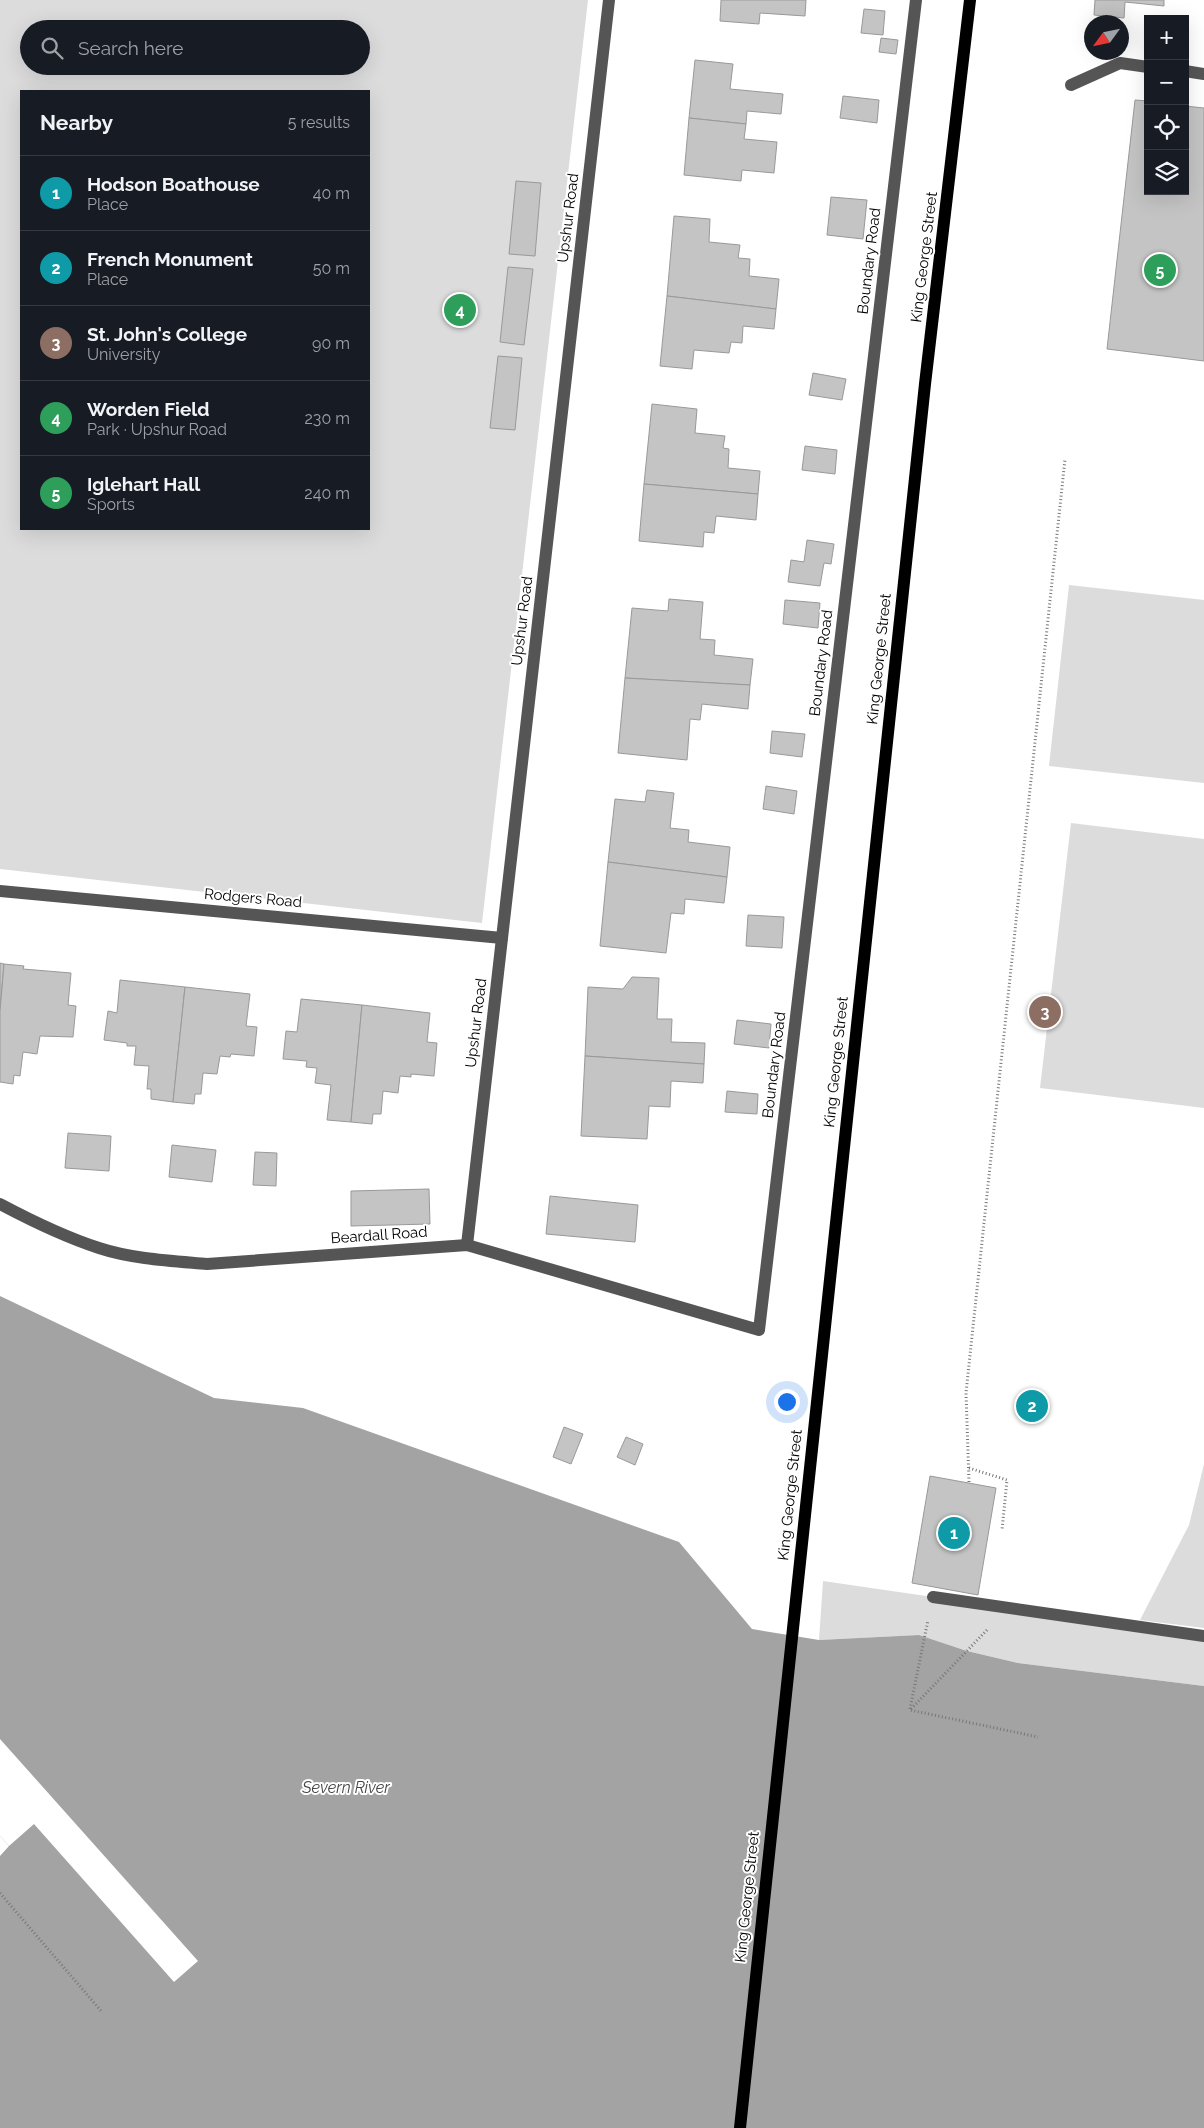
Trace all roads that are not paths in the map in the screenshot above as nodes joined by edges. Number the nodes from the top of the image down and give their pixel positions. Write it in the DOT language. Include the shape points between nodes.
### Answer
graph roads {
  1 [pos="610,0"];
  2 [pos="916,0"];
  3 [pos="970,0"];
  4 [pos="1144,66"];
  5 [pos="1189,72"];
  6 [pos="1204,74"];
  7 [pos="1071,85"];
  8 [pos="0,891"];
  9 [pos="502,938"];
  10 [pos="0,1204"];
  11 [pos="467,1245"];
  12 [pos="758,1330"];
  13 [pos="933,1597"];
  14 [pos="1204,1636"];
  15 [pos="740,2128"];
  1 -- 9 [label="street, Upshur Road"];
  2 -- 12 [label="street, Boundary Road"];
  3 -- 15 [label="main road, King George Street" via="925,384"];
  4 -- 7 [label="street" via="1120,63"];
  5 -- 6 [label="street"];
  8 -- 9 [label="street, Rodgers Road"];
  9 -- 11 [label="street, Upshur Road"];
  10 -- 11 [label="street, Beardall Road" via="101,1249 207,1264"];
  11 -- 12 [label="street, Beardall Road"];
  13 -- 14 [label="street"];
}
